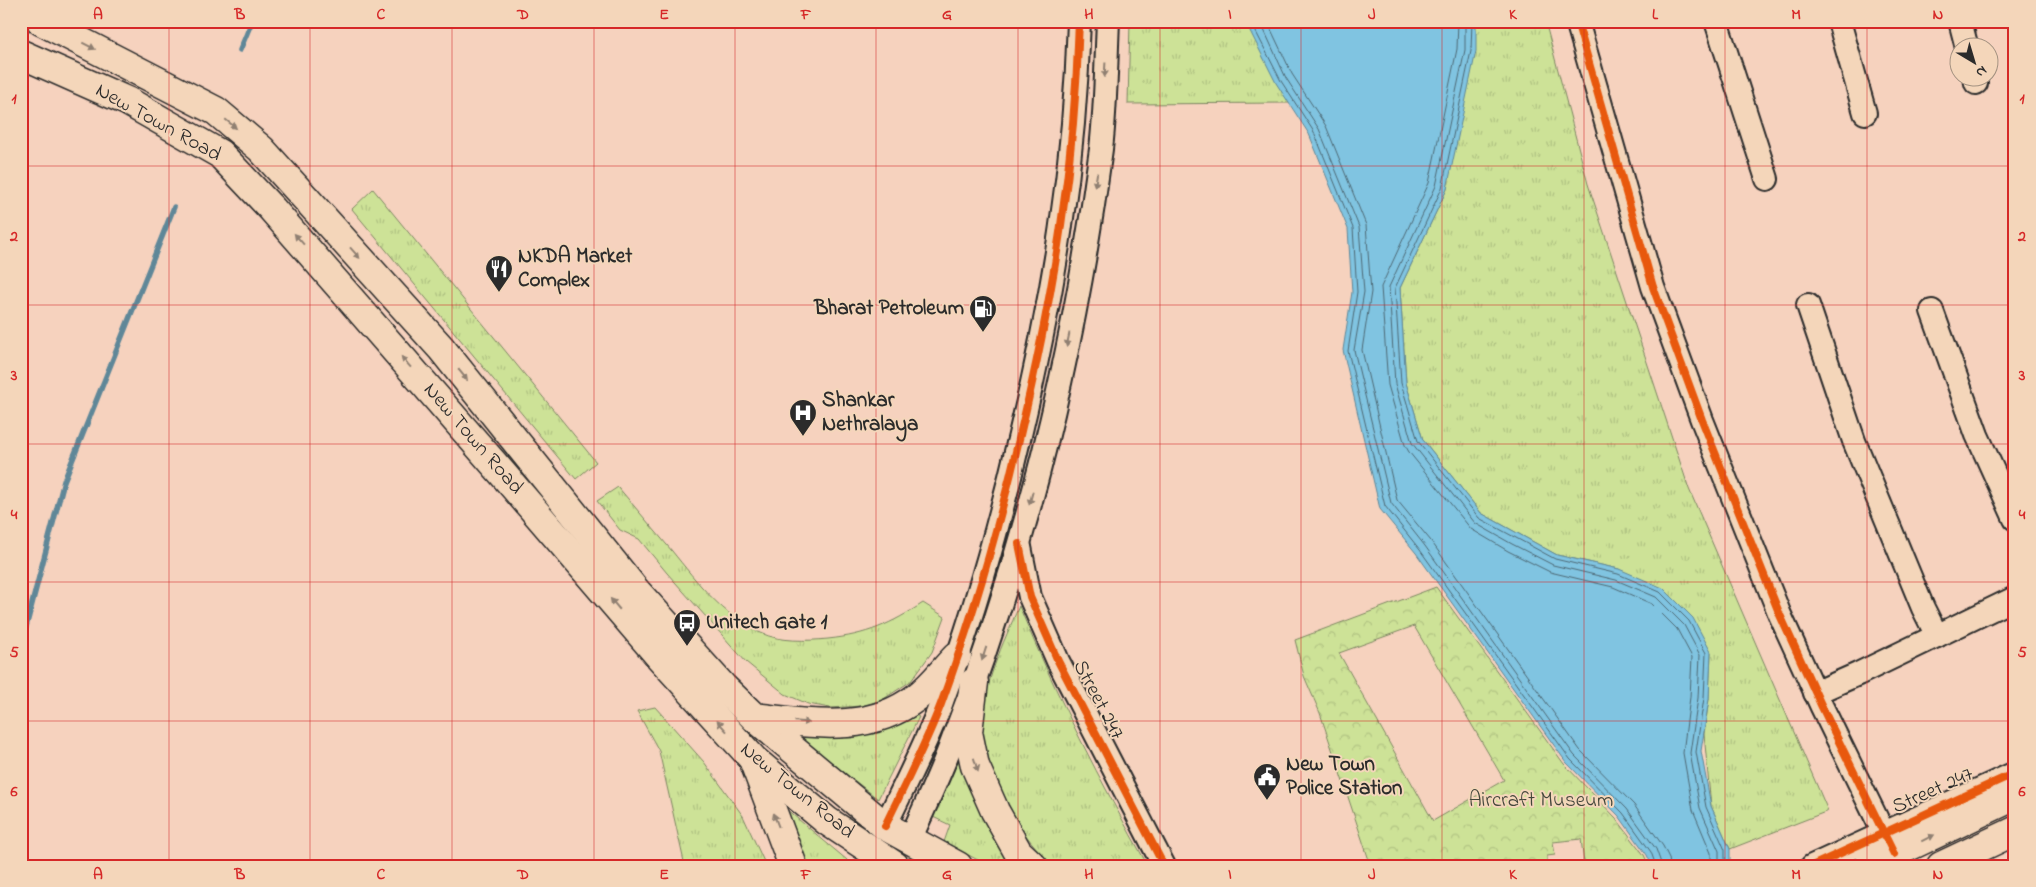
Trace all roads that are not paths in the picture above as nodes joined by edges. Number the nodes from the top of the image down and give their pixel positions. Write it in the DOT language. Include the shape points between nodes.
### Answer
graph roads {
  1 [pos="1079,21"];
  2 [pos="1108,21"];
  3 [pos="1577,21"];
  4 [pos="1716,21"];
  5 [pos="1839,21"];
  6 [pos="1960,21"];
  7 [pos="43,22"];
  8 [pos="1964,38"];
  9 [pos="21,54"];
  10 [pos="1865,114"];
  11 [pos="1072,145"];
  12 [pos="1101,147"];
  13 [pos="1767,179"];
  14 [pos="1808,305"];
  15 [pos="1932,311"];
  16 [pos="2015,519"];
  17 [pos="1019,544"];
  18 [pos="2015,598"];
  19 [pos="1937,636"];
  20 [pos="957,656"];
  21 [pos="974,682"];
  22 [pos="1815,693"];
  23 [pos="754,717"];
  24 [pos="754,760"];
  25 [pos="2015,773"];
  26 [pos="2015,796"];
  27 [pos="885,826"];
  28 [pos="2015,831"];
  29 [pos="910,840"];
  30 [pos="1889,844"];
  31 [pos="883,862"];
  32 [pos="794,866"];
  33 [pos="958,866"];
  34 [pos="1033,866"];
  35 [pos="1164,866"];
  36 [pos="1812,866"];
  37 [pos="1868,866"];
  38 [pos="1941,866"];
  1 -- 11 [label="street"];
  2 -- 12 [label="street, one-way"];
  3 -- 22 [label="street" via="1653,287 1702,420 1780,615"];
  4 -- 13 [label="street"];
  5 -- 10 [label="street"];
  6 -- 8 [label="street"];
  7 -- 23 [label="main road, one-way" via="216,111 261,149 441,348 636,591"];
  24 -- 9 [label="main road, New Town Road, one-way" via="659,656 278,216 220,154 127,101"];
  11 -- 12 [label="street"];
  11 -- 20 [label="street" via="1057,256 1031,390 991,552"];
  12 -- 17 [label="street, one-way" via="1071,330"];
  14 -- 19 [label="street" via="1854,441"];
  15 -- 16 [label="street" via="1977,435"];
  17 -- 21 [label="street, one-way"];
  17 -- 35 [label="street, Street 247" via="1030,597 1058,661"];
  18 -- 19 [label="street"];
  19 -- 22 [label="street"];
  23 -- 20 [label="main road, one-way" via="860,723 889,714 917,697"];
  20 -- 27 [label="street" via="940,706"];
  21 -- 29 [label="street"];
  21 -- 34 [label="main road, one-way" via="968,732 975,766 1004,828 1018,852"];
  22 -- 30 [label="street"];
  23 -- 27 [label="main road"];
  24 -- 31 [label="main road, New Town Road" via="827,821"];
  32 -- 24 [label="main road, one-way"];
  25 -- 30 [label="street, Street 247"];
  30 -- 26 [label="main road, one-way"];
  27 -- 29 [label="main road"];
  27 -- 31 [label="main road"];
  28 -- 38 [label="main road"];
  29 -- 31 [label="main road"];
  29 -- 33 [label="main road"];
  30 -- 36 [label="street, Street 247"];
  30 -- 37 [label="main road"];
}
